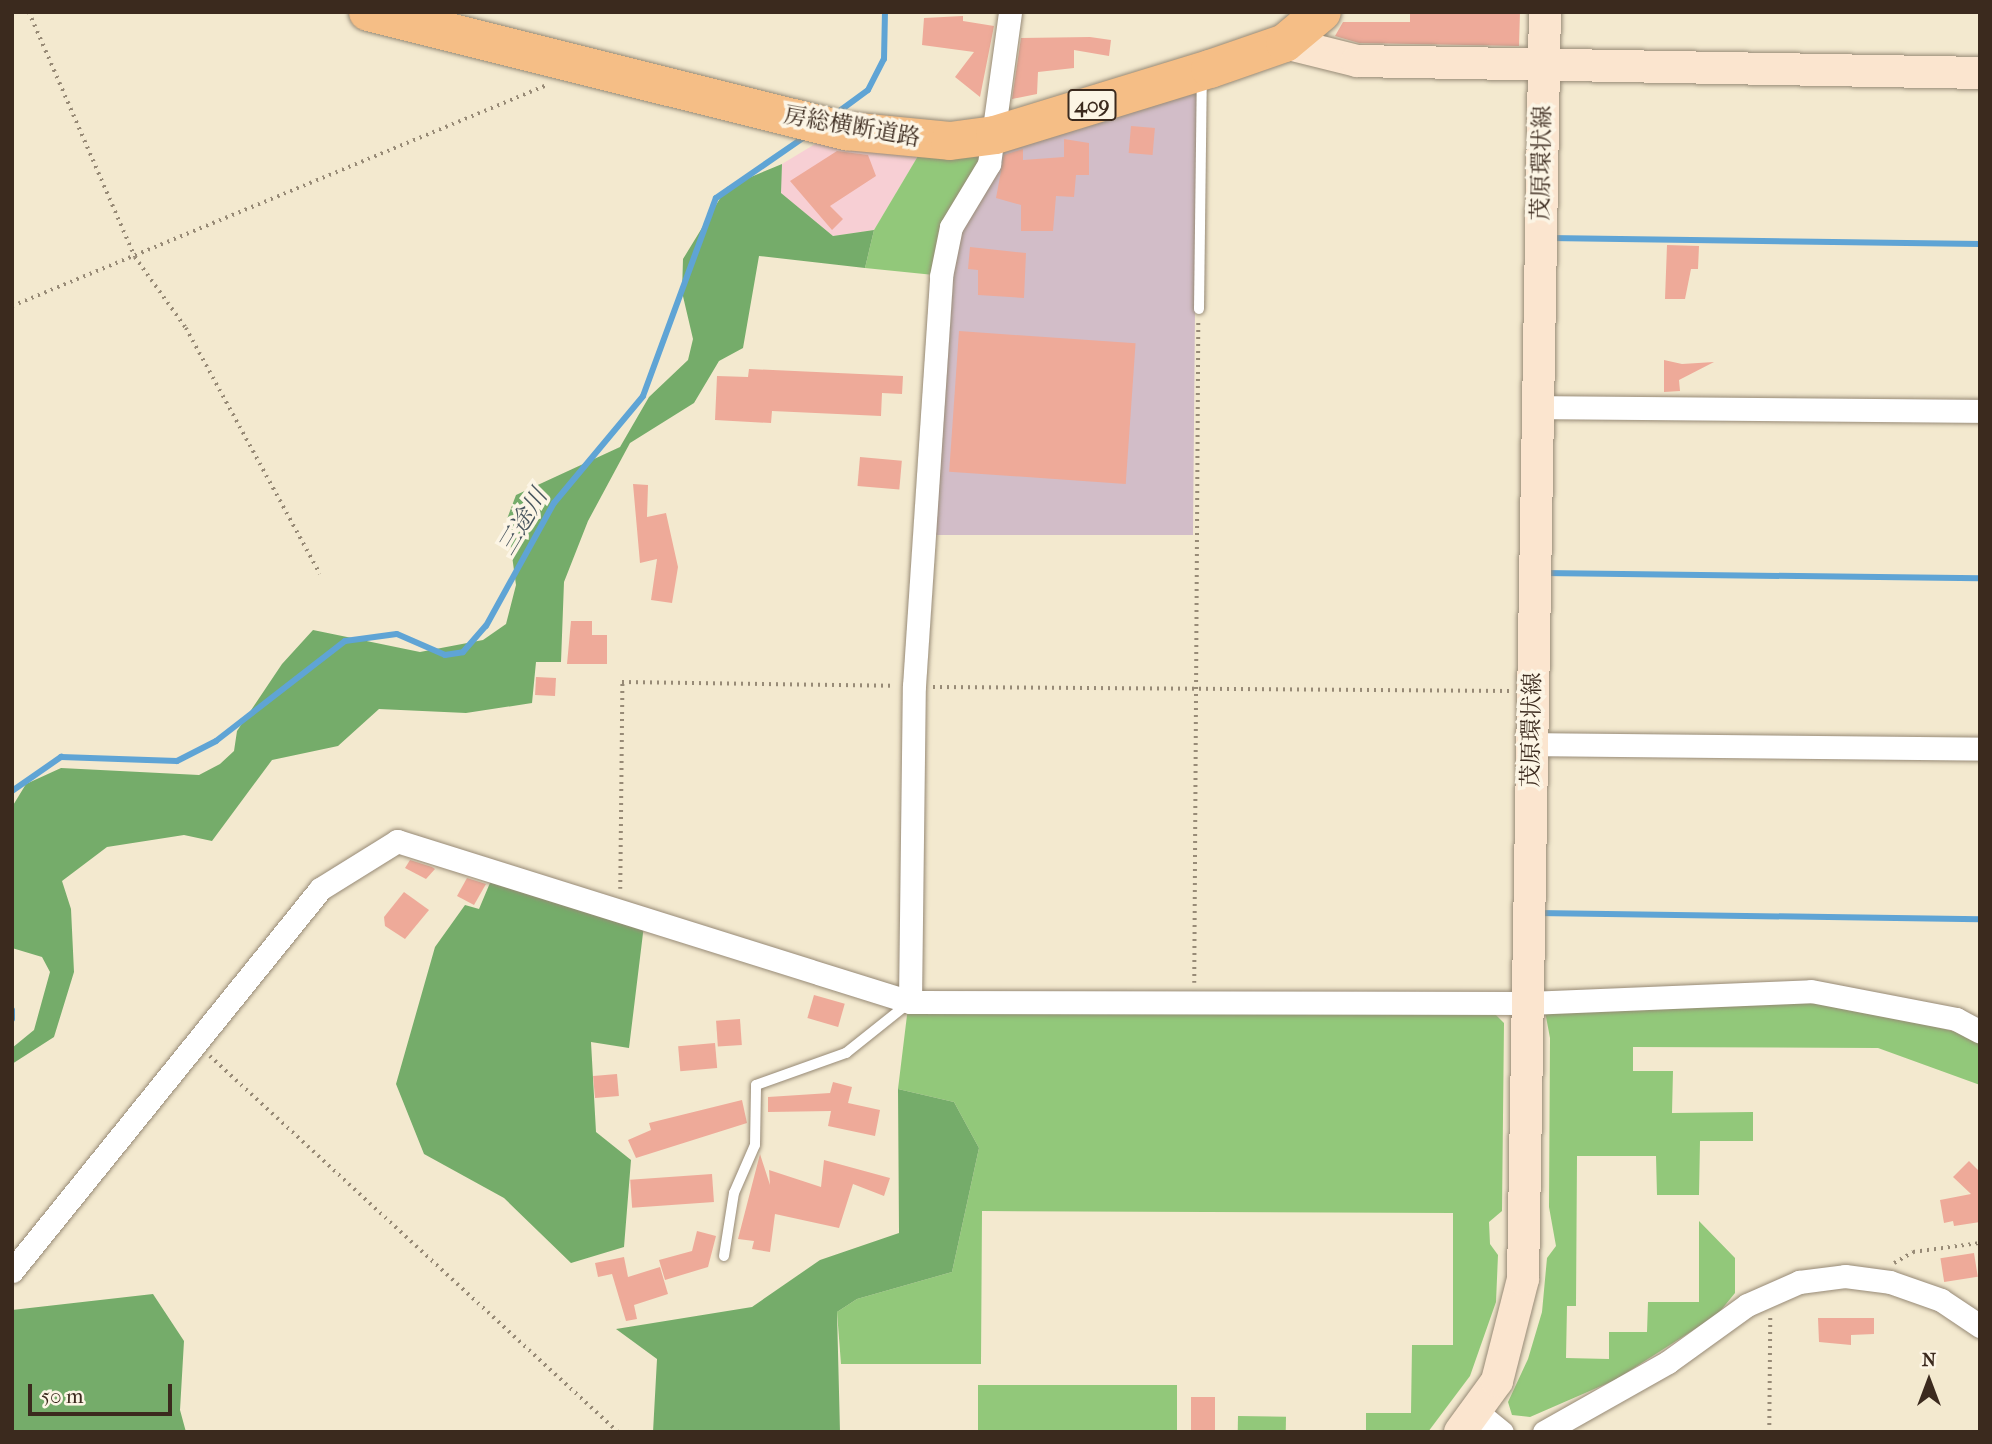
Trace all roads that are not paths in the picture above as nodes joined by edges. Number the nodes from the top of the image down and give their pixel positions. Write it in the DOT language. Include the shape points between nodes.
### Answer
graph roads {
  1 [pos="368,12"];
  2 [pos="1010,12"];
  3 [pos="1322,12"];
  4 [pos="1545,12"];
  5 [pos="1285,43"];
  6 [pos="1544,67"];
  7 [pos="1202,72"];
  8 [pos="1980,73"];
  9 [pos="995,135"];
  10 [pos="1199,309"];
  11 [pos="1536,407"];
  12 [pos="1980,411"];
  13 [pos="1532,744"];
  14 [pos="1980,749"];
  15 [pos="910,1002"];
  16 [pos="1528,1003"];
  17 [pos="1980,1032"];
  18 [pos="724,1256"];
  19 [pos="12,1271"];
  20 [pos="1980,1326"];
  21 [pos="1468,1422"];
  22 [pos="1502,1432"];
  23 [pos="1544,1432"];
  1 -- 9 [label="highway, 房総横断道路 / 409" via="847,131 903,141"];
  2 -- 9 [label="street"];
  3 -- 5 [label="highway, 房総横断道路 / 409"];
  4 -- 6 [label="main road, 茂原環状線"];
  5 -- 6 [label="main road" via="1357,61"];
  5 -- 7 [label="highway, 房総横断道路 / 409"];
  6 -- 8 [label="main road"];
  6 -- 11 [label="main road, 茂原環状線"];
  7 -- 9 [label="highway, 房総横断道路 / 409"];
  7 -- 10 [label="lane"];
  9 -- 15 [label="street" via="989,164 951,226 941,276 914,687"];
  11 -- 12 [label="street"];
  11 -- 13 [label="main road, 茂原環状線"];
  13 -- 14 [label="street"];
  13 -- 16 [label="main road, 茂原環状線"];
  15 -- 16 [label="street"];
  15 -- 18 [label="lane" via="846,1053 756,1086 755,1144 734,1194"];
  15 -- 19 [label="street" via="397,841 320,889"];
  16 -- 17 [label="street" via="1811,991 1956,1019"];
  16 -- 21 [label="main road, 茂原環状線" via="1523,1279 1501,1370"];
  20 -- 23 [label="street" via="1919,1290 1872,1278 1827,1277 1770,1292 1616,1395"];
  21 -- 22 [label="street"];
}
